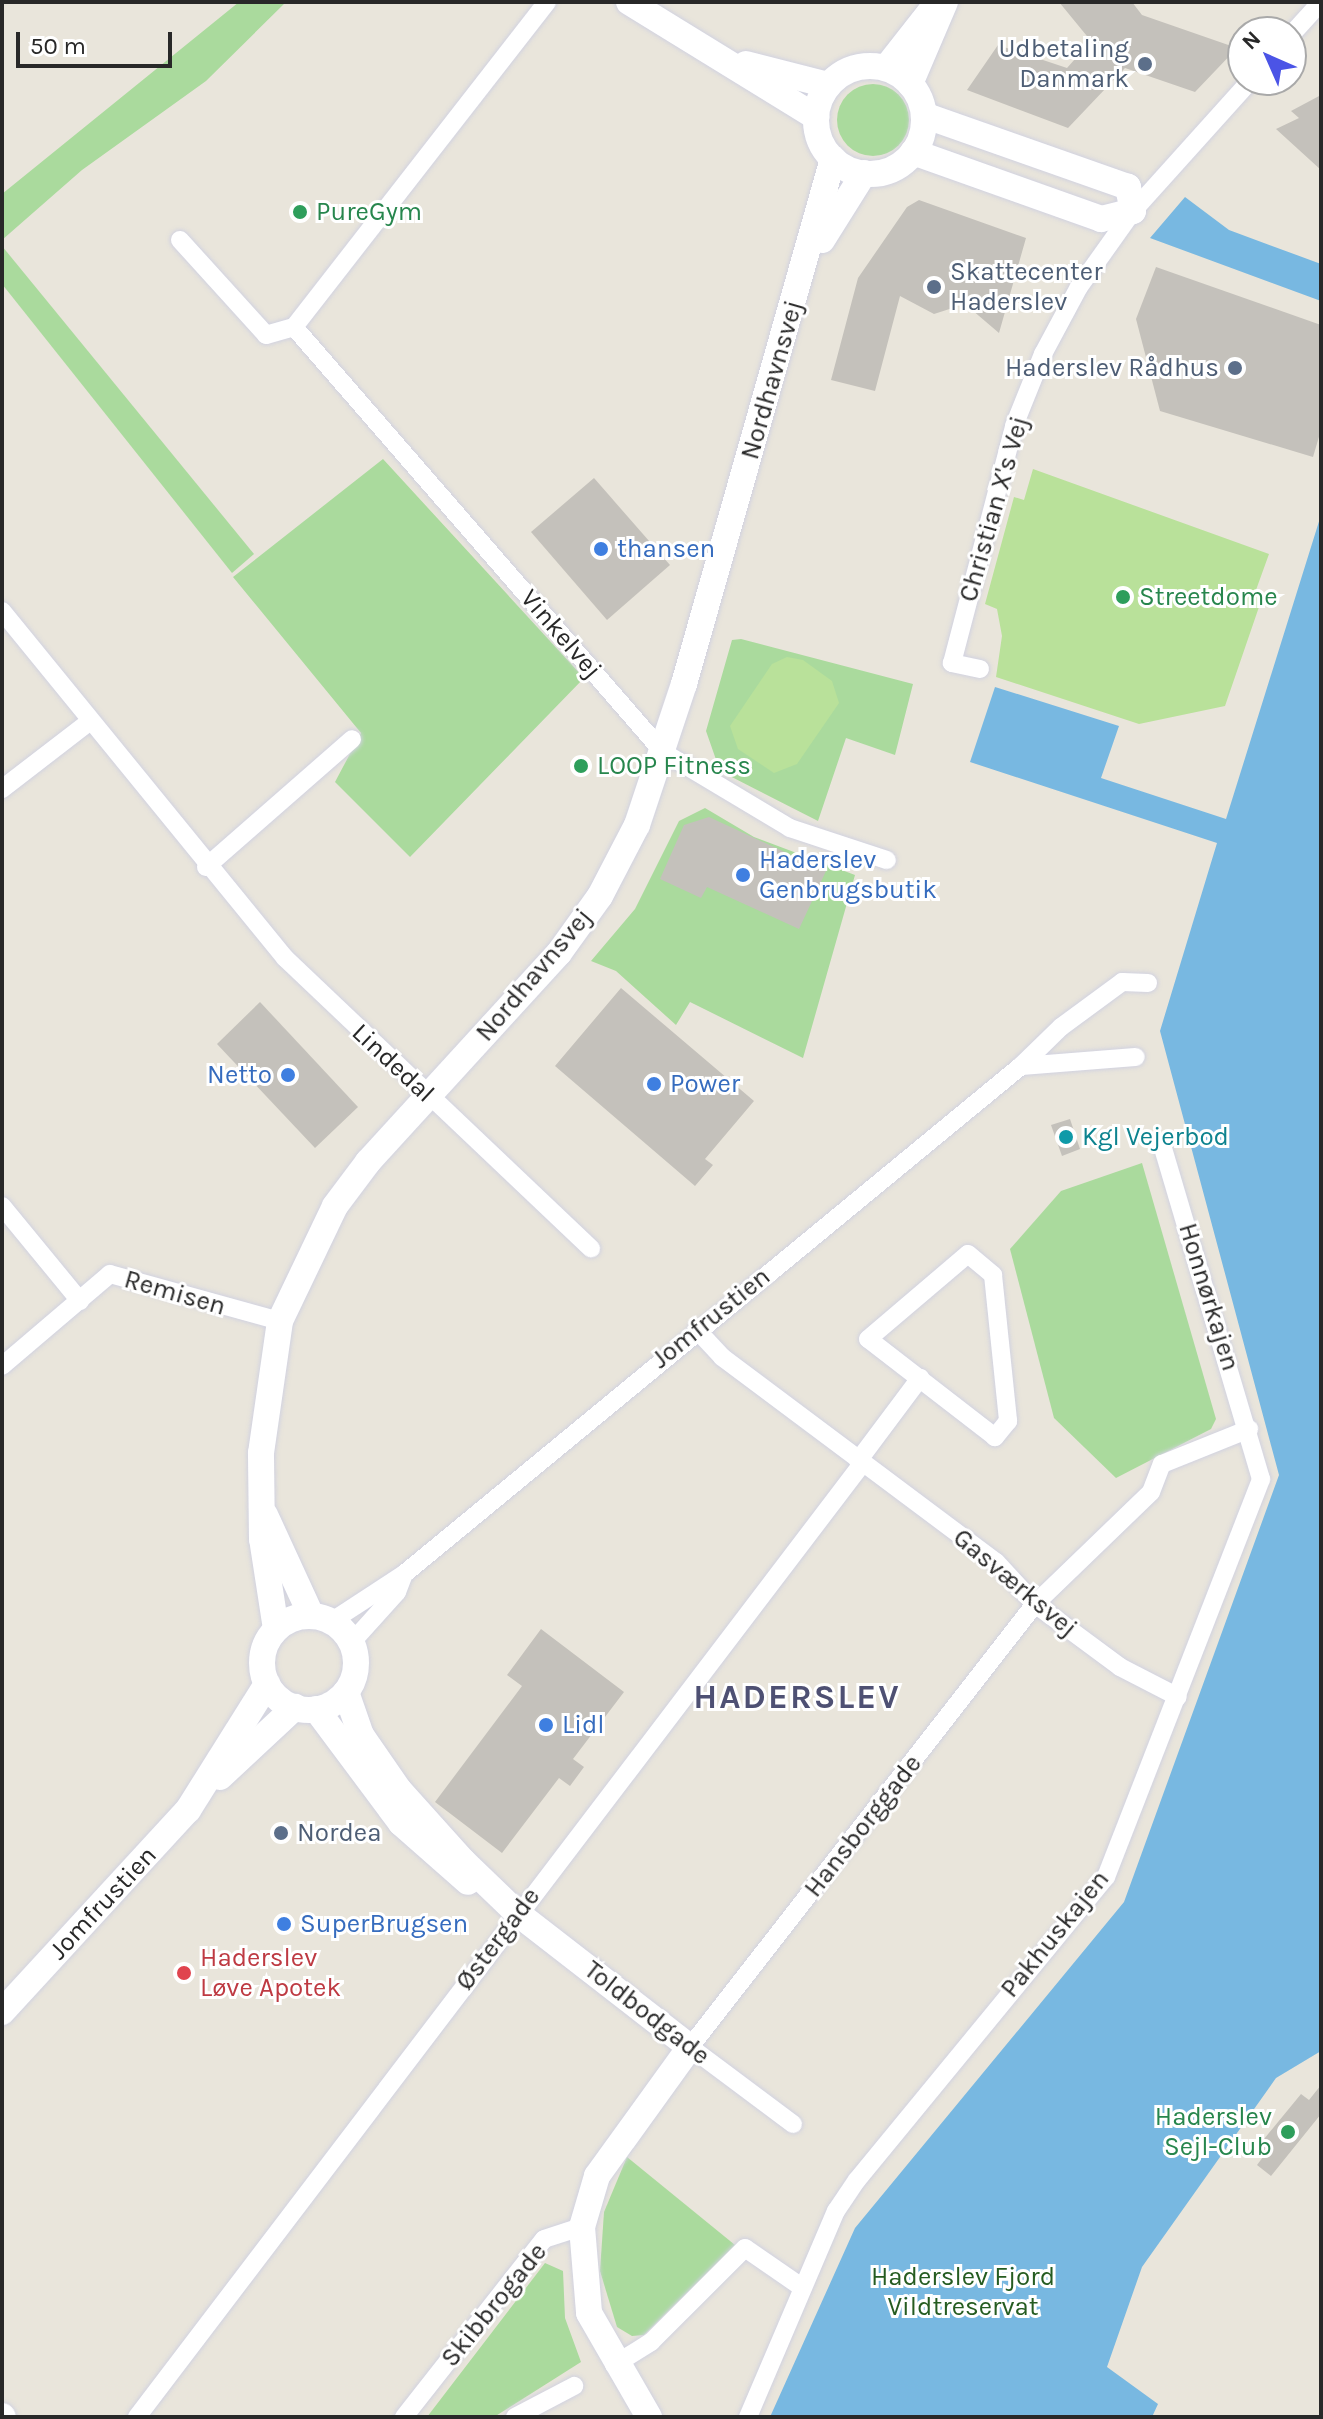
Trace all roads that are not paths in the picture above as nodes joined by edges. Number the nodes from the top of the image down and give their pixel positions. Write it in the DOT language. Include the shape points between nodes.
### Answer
graph roads {
  1 [pos="547,2"];
  2 [pos="629,2"];
  3 [pos="938,2"];
  4 [pos="945,2"];
  5 [pos="1321,2"];
  6 [pos="1307,17"];
  7 [pos="724,58"];
  8 [pos="886,68"];
  9 [pos="910,84"];
  10 [pos="828,85"];
  11 [pos="1237,96"];
  12 [pos="924,115"];
  13 [pos="816,117"];
  14 [pos="913,152"];
  15 [pos="833,159"];
  16 [pos="864,173"];
  17 [pos="1133,211"];
  18 [pos="180,240"];
  19 [pos="809,260"];
  20 [pos="294,327"];
  21 [pos="2,611"];
  22 [pos="980,669"];
  23 [pos="89,722"];
  24 [pos="352,739"];
  25 [pos="663,752"];
  26 [pos="2,789"];
  27 [pos="887,860"];
  28 [pos="206,867"];
  29 [pos="1148,983"];
  30 [pos="1136,1057"];
  31 [pos="1021,1066"];
  32 [pos="427,1095"];
  33 [pos="1162,1145"];
  34 [pos="2,1206"];
  35 [pos="591,1248"];
  36 [pos="80,1301"];
  37 [pos="280,1321"];
  38 [pos="697,1330"];
  39 [pos="2,1366"];
  40 [pos="920,1378"];
  41 [pos="1249,1429"];
  42 [pos="1255,1450"];
  43 [pos="860,1462"];
  44 [pos="265,1515"];
  45 [pos="404,1574"];
  46 [pos="1035,1604"];
  47 [pos="321,1618"];
  48 [pos="276,1629"];
  49 [pos="352,1642"];
  50 [pos="267,1684"];
  51 [pos="346,1692"];
  52 [pos="1178,1697"];
  53 [pos="305,1708"];
  54 [pos="202,1792"];
  55 [pos="509,1906"];
  56 [pos="2,2012"];
  57 [pos="690,2047"];
  58 [pos="793,2124"];
  59 [pos="582,2227"];
  60 [pos="803,2288"];
  61 [pos="614,2365"];
  62 [pos="574,2386"];
  63 [pos="137,2417"];
  64 [pos="404,2417"];
  65 [pos="515,2417"];
  66 [pos="649,2417"];
  67 [pos="748,2417"];
  1 -- 20 [label="street"];
  2 -- 7 [label="street"];
  3 -- 8 [label="street"];
  4 -- 9 [label="street"];
  5 -- 6 [label="street"];
  7 -- 10 [label="street"];
  7 -- 13 [label="street"];
  8 -- 9 [label="street"];
  8 -- 10 [label="street" via="858,67"];
  9 -- 12 [label="street"];
  10 -- 13 [label="street"];
  11 -- 17 [label="street"];
  12 -- 14 [label="street"];
  12 -- 17 [label="street" via="1128,187"];
  13 -- 15 [label="street" via="821,143"];
  14 -- 16 [label="street" via="891,169"];
  14 -- 17 [label="street" via="1101,219"];
  15 -- 16 [label="street"];
  15 -- 19 [label="street, Nordhavnsvej"];
  16 -- 19 [label="street, Nordhavnsvej"];
  17 -- 22 [label="street, Christian X's Vej" via="1079,287 1014,426 952,663"];
  18 -- 20 [label="street" via="266,335"];
  19 -- 25 [label="street, Nordhavnsvej"];
  20 -- 25 [label="street, Vinkelvej"];
  21 -- 23 [label="street, Lindedal"];
  23 -- 26 [label="street"];
  23 -- 28 [label="street, Lindedal"];
  24 -- 28 [label="street"];
  25 -- 27 [label="street, Vinkelvej" via="790,828"];
  25 -- 32 [label="street, Nordhavnsvej" via="637,825 600,896 559,953"];
  28 -- 32 [label="street, Lindedal" via="338,1013"];
  29 -- 31 [label="street, Jomfrustien" via="1122,982 1061,1027"];
  30 -- 31 [label="street"];
  31 -- 38 [label="street, Jomfrustien"];
  32 -- 35 [label="street, Lindedal"];
  32 -- 37 [label="street, Nordhavnsvej" via="335,1206"];
  33 -- 41 [label="street, Honnørkajen"];
  34 -- 36 [label="street"];
  36 -- 37 [label="street, Remisen" via="110,1274"];
  36 -- 39 [label="street, Remisen"];
  37 -- 44 [label="street, Nordhavnsvej" via="264,1408"];
  38 -- 43 [label="street, Gasværksvej"];
  38 -- 45 [label="street, Jomfrustien"];
  40 -- 40 [label="street" via="995,1437 1008,1421 993,1275 968,1254 868,1339"];
  40 -- 43 [label="street"];
  41 -- 42 [label="street, Honnørkajen"];
  41 -- 46 [label="street, Hansborggade" via="1162,1464 1151,1492"];
  42 -- 52 [label="street, Pakhuskajen" via="1261,1479"];
  43 -- 46 [label="street, Gasværksvej" via="996,1562"];
  43 -- 55 [label="street, Østergade"];
  44 -- 47 [label="street, Nordhavnsvej"];
  44 -- 48 [label="street, Nordhavnsvej" via="262,1539"];
  45 -- 47 [label="street, Jomfrustien"];
  45 -- 49 [label="street, Jomfrustien" via="397,1592"];
  46 -- 52 [label="street, Gasværksvej" via="1120,1667"];
  46 -- 57 [label="street, Hansborggade"];
  47 -- 48 [label="street"];
  47 -- 49 [label="street"];
  48 -- 50 [label="street" via="263,1657"];
  49 -- 51 [label="street" via="356,1667"];
  50 -- 53 [label="street"];
  50 -- 54 [label="street, Jomfrustien"];
  51 -- 53 [label="street"];
  51 -- 55 [label="street, Toldbodgade" via="361,1735 399,1790"];
  52 -- 60 [label="street, Pakhuskajen" via="1106,1877 857,2180"];
  53 -- 54 [label="street, Jomfrustien"];
  53 -- 55 [label="street, Toldbodgade" via="434,1859"];
  54 -- 56 [label="street, Jomfrustien"];
  55 -- 57 [label="street, Toldbodgade"];
  55 -- 63 [label="street, Østergade"];
  57 -- 58 [label="street, Toldbodgade"];
  57 -- 59 [label="street" via="597,2176"];
  59 -- 61 [label="street" via="589,2313"];
  59 -- 64 [label="street, Skibbrogade" via="544,2239"];
  60 -- 61 [label="street" via="745,2248 651,2342"];
  60 -- 67 [label="street, Pakhuskajen"];
  61 -- 66 [label="street"];
  62 -- 65 [label="street"];
}
